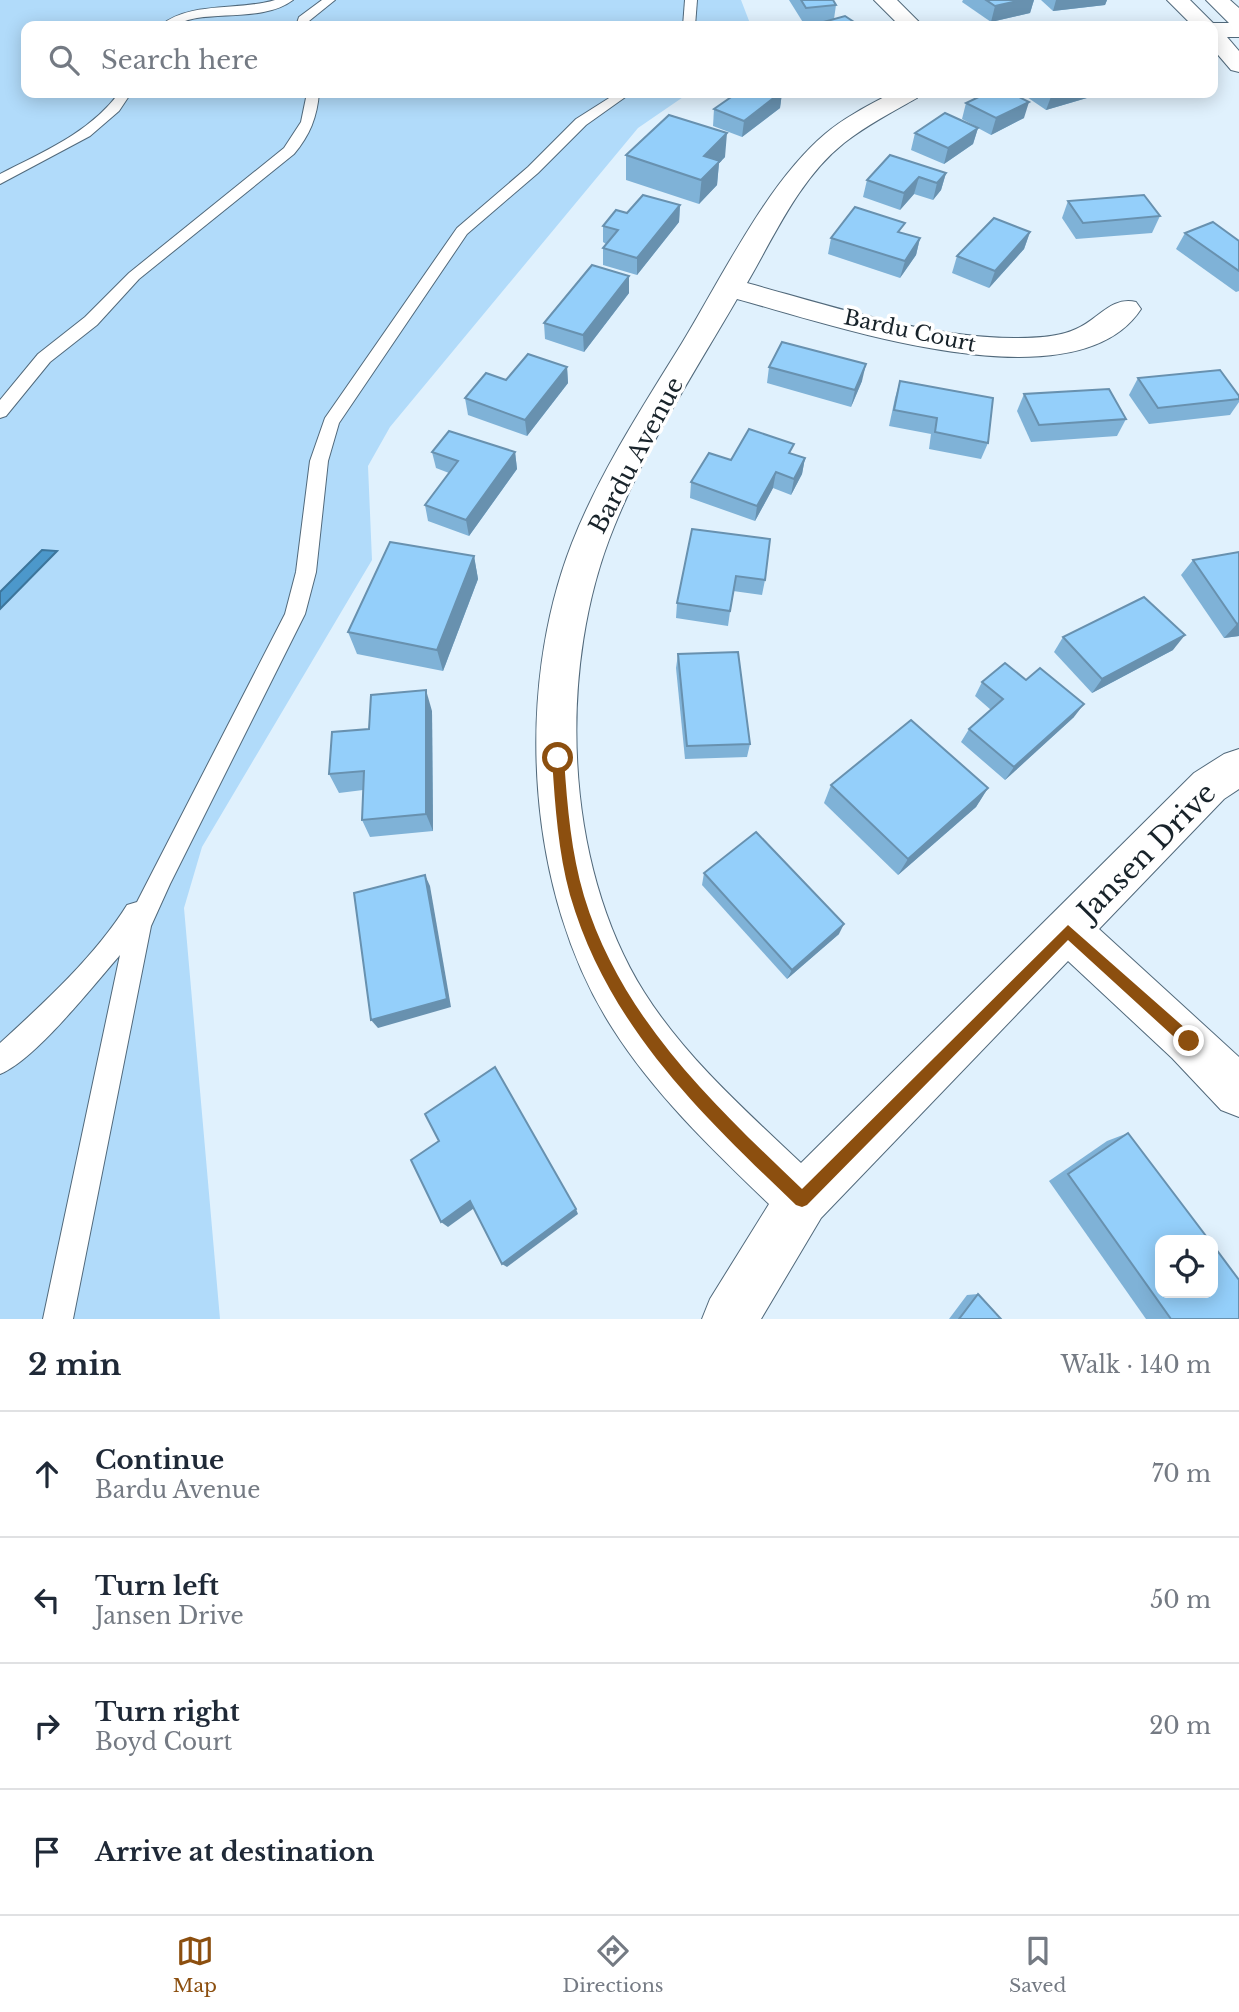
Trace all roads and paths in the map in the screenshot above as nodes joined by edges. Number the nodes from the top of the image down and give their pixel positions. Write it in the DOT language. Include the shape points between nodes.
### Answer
graph roads {
  1 [pos="287,0"];
  2 [pos="329,0"];
  3 [pos="691,0"];
  4 [pos="885,0"];
  5 [pos="1178,0"];
  6 [pos="1217,0"];
  7 [pos="1239,20"];
  8 [pos="178,21"];
  9 [pos="303,21"];
  10 [pos="689,21"];
  11 [pos="907,21"];
  12 [pos="1200,21"];
  13 [pos="1239,30"];
  14 [pos="1218,32"];
  15 [pos="1218,39"];
  16 [pos="1239,65"];
  17 [pos="122,98"];
  18 [pos="312,98"];
  19 [pos="617,98"];
  20 [pos="900,98"];
  21 [pos="0,180"];
  22 [pos="730,288"];
  23 [pos="1126,309"];
  24 [pos="0,412"];
  25 [pos="1239,767"];
  26 [pos="161,876"];
  27 [pos="1068,931"];
  28 [pos="0,1061"];
  29 [pos="1239,1092"];
  30 [pos="802,1199"];
  31 [pos="58,1319"];
  32 [pos="730,1319"];
  1 -- 8 [label="lane"];
  2 -- 9 [label="lane"];
  3 -- 10 [label="lane"];
  4 -- 11 [label="street"];
  5 -- 12 [label="street"];
  6 -- 7 [label="street"];
  13 -- 14 [label="street"];
  15 -- 16 [label="street"];
  17 -- 21 [label="lane" via="98,126"];
  18 -- 24 [label="lane" via="302,139 134,276 91,321 44,358"];
  19 -- 26 [label="lane" via="581,122 462,231 331,422 312,488 306,572 295,614"];
  20 -- 22 [label="street, Bardu Avenue" via="834,139 811,160 791,184"];
  22 -- 23 [label="street, Bardu Court" via="928,339 981,347 1076,340 1096,332"];
  22 -- 30 [label="street, Bardu Avenue" via="626,463 587,548 573,596 559,692 562,815 576,894 626,1007 667,1064"];
  25 -- 27 [label="street, Jansen Drive" via="1209,786"];
  26 -- 28 [label="lane" via="123,934 43,1022"];
  26 -- 31 [label="lane" via="139,926"];
  27 -- 29 [label="street"];
  27 -- 30 [label="street, Jansen Drive"];
  30 -- 32 [label="street, Jansen Drive"];
}
